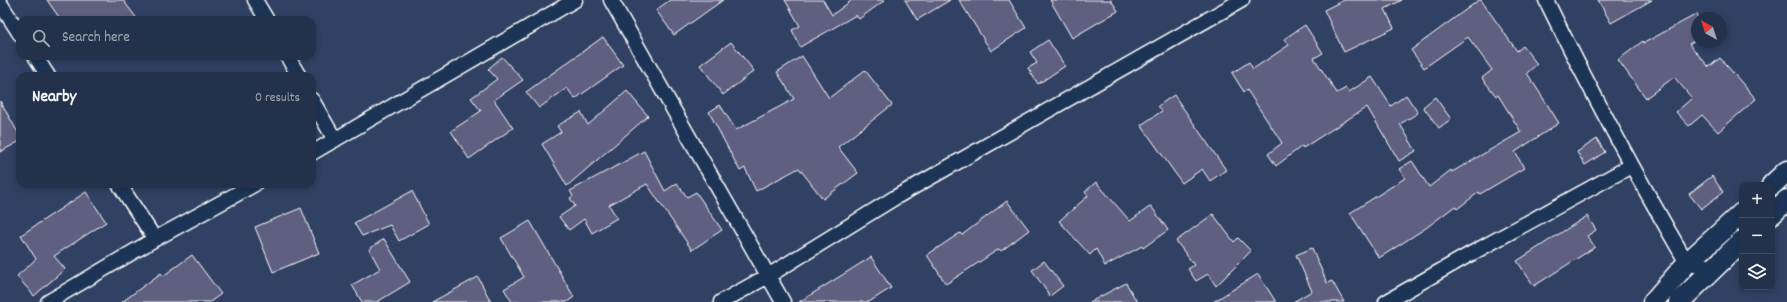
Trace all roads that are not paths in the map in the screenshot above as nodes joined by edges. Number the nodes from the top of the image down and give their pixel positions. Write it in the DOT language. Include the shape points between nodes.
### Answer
graph roads {
  1 [pos="255,0"];
  2 [pos="574,0"];
  3 [pos="611,0"];
  4 [pos="1242,0"];
  5 [pos="1546,0"];
  6 [pos="0,3"];
  7 [pos="265,16"];
  8 [pos="16,28"];
  9 [pos="38,60"];
  10 [pos="289,60"];
  11 [pos="45,72"];
  12 [pos="297,72"];
  13 [pos="316,107"];
  14 [pos="335,140"];
  15 [pos="316,151"];
  16 [pos="1631,166"];
  17 [pos="1787,171"];
  18 [pos="1775,182"];
  19 [pos="122,188"];
  20 [pos="248,188"];
  21 [pos="1787,200"];
  22 [pos="1775,211"];
  23 [pos="1739,216"];
  24 [pos="155,239"];
  25 [pos="1739,244"];
  26 [pos="1687,263"];
  27 [pos="1714,267"];
  28 [pos="768,276"];
  29 [pos="48,302"];
  30 [pos="721,302"];
  31 [pos="784,302"];
  32 [pos="1386,302"];
  33 [pos="1653,302"];
  34 [pos="1679,302"];
  1 -- 7 [label="street"];
  2 -- 14 [label="street"];
  3 -- 28 [label="street"];
  4 -- 28 [label="street" via="896,197"];
  5 -- 16 [label="street" via="1579,69"];
  6 -- 8 [label="street"];
  9 -- 11 [label="street"];
  10 -- 12 [label="street"];
  13 -- 14 [label="street"];
  14 -- 15 [label="street"];
  16 -- 26 [label="street"];
  16 -- 32 [label="street"];
  17 -- 18 [label="street"];
  19 -- 24 [label="street"];
  20 -- 24 [label="street"];
  21 -- 22 [label="street"];
  23 -- 26 [label="street"];
  24 -- 29 [label="street"];
  25 -- 27 [label="street"];
  26 -- 27 [label="street"];
  26 -- 33 [label="street"];
  27 -- 34 [label="street"];
  28 -- 30 [label="street"];
  28 -- 31 [label="street"];
}
